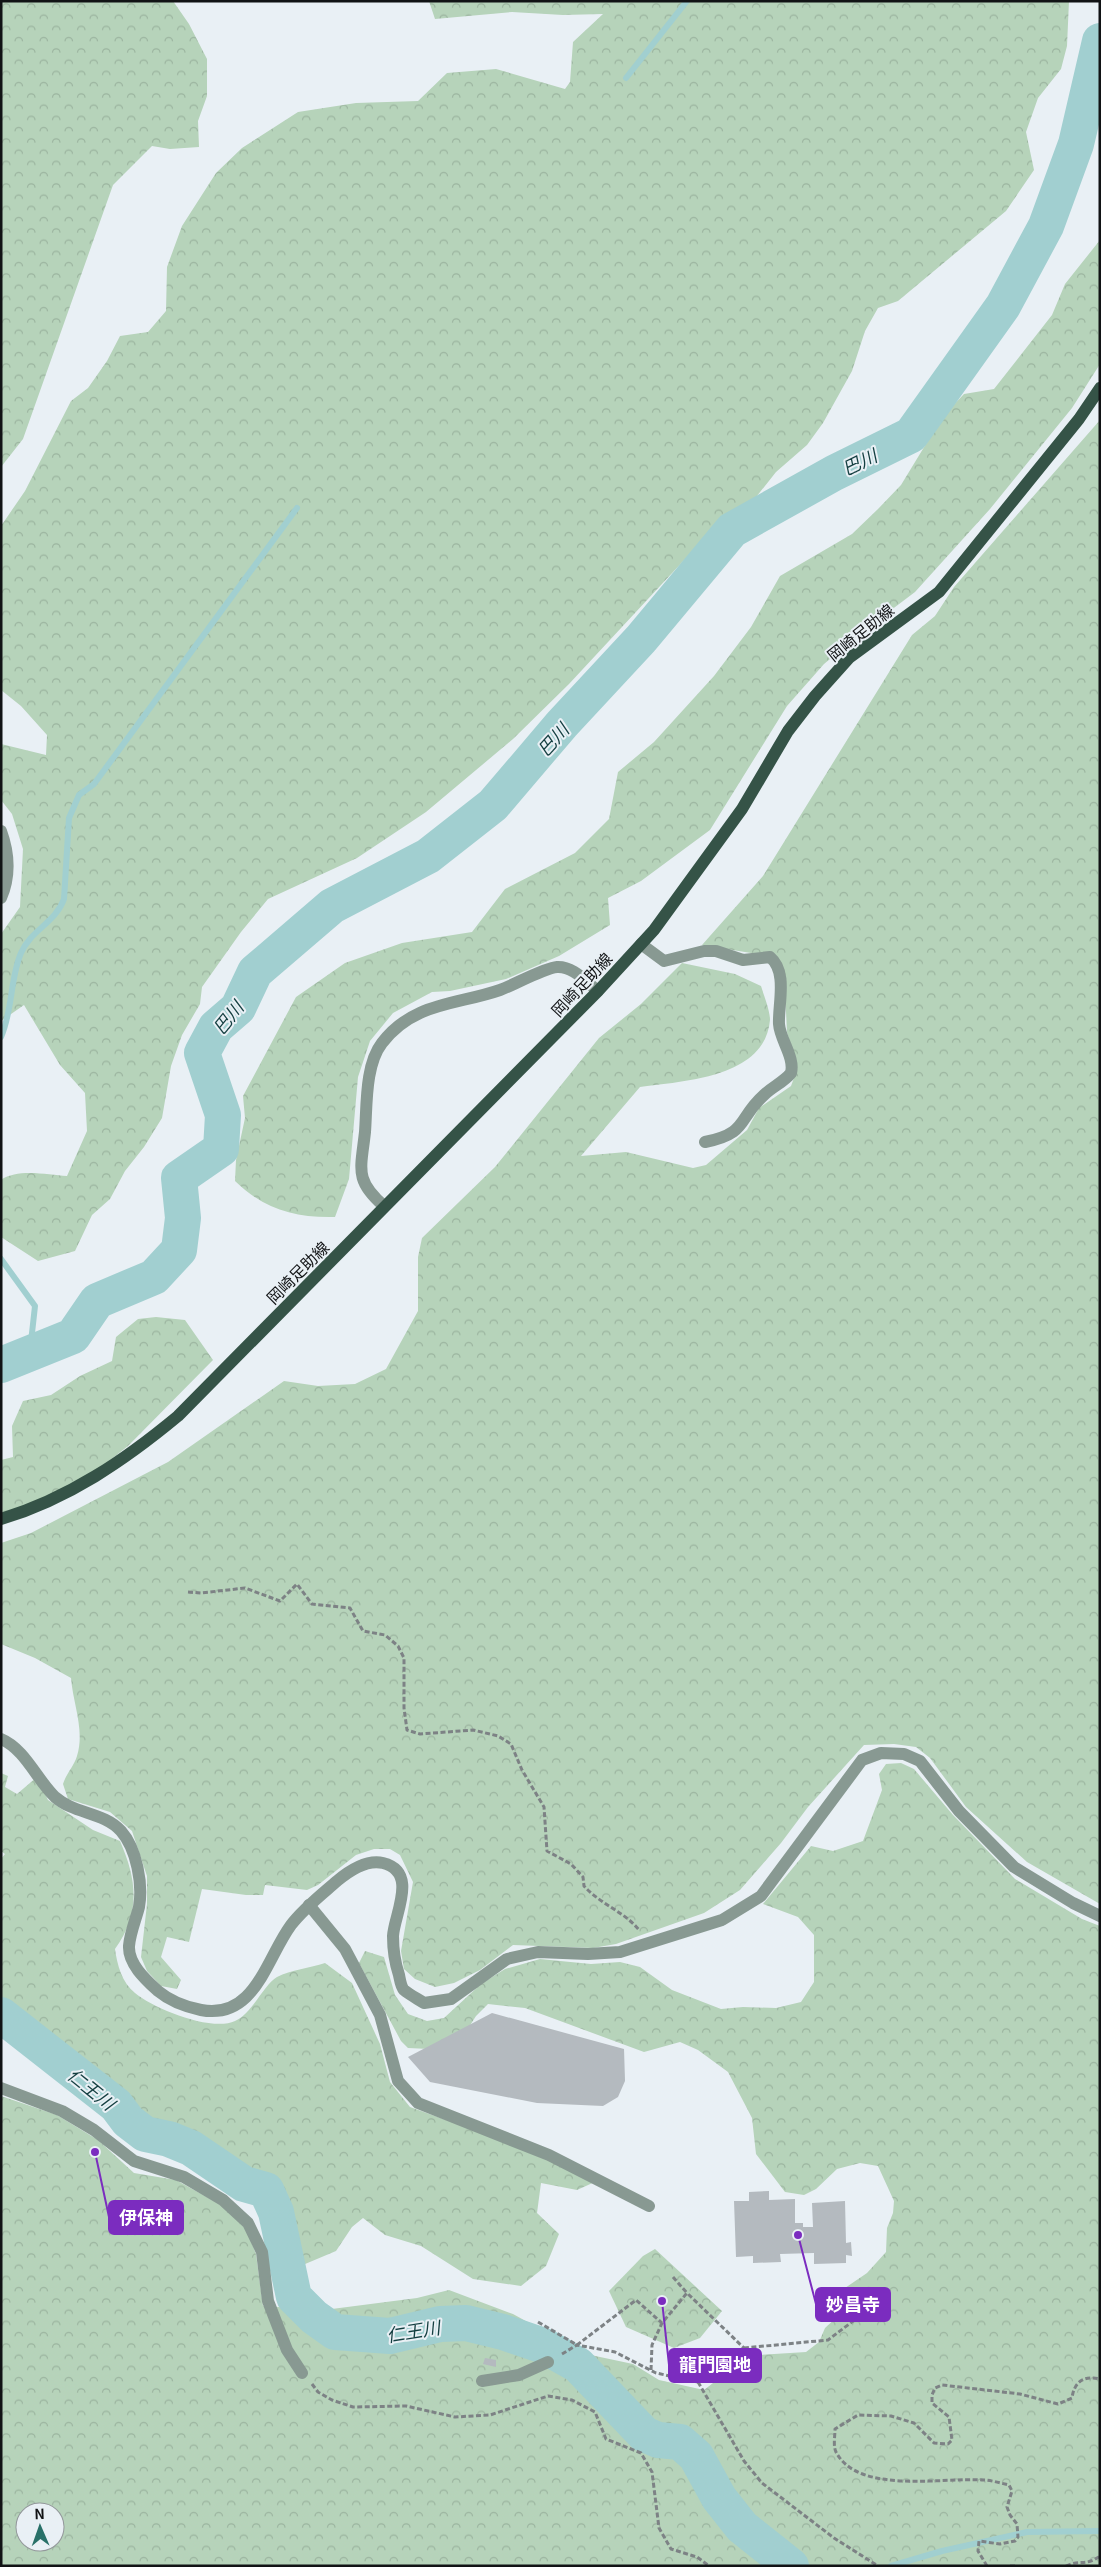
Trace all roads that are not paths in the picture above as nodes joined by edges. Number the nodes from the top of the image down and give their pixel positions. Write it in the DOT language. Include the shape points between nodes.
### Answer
graph roads {
  1 [pos="1100,388"];
  2 [pos="1,831"];
  3 [pos="1,898"];
  4 [pos="641,944"];
  5 [pos="598,991"];
  6 [pos="705,1142"];
  7 [pos="384,1206"];
  8 [pos="1,1519"];
  9 [pos="1,1739"];
  10 [pos="309,1905"];
  11 [pos="1100,1916"];
  12 [pos="1,2088"];
  13 [pos="650,2206"];
  14 [pos="548,2362"];
  15 [pos="302,2373"];
  16 [pos="482,2381"];
  1 -- 4 [label="main road, 岡崎足助線" via="1079,419 939,592 849,658 815,696 788,731 742,810"];
  2 -- 3 [label="street" via="8,863 6,886"];
  4 -- 5 [label="main road, 岡崎足助線"];
  4 -- 6 [label="street" via="664,961 716,951 743,960 770,957 779,968 779,1026 791,1060 791,1073 764,1095 738,1130 722,1139"];
  5 -- 7 [label="main road, 岡崎足助線"];
  5 -- 7 [label="street" via="570,969 556,967 499,990 430,1007 402,1023 381,1044 368,1077 360,1175 368,1193"];
  7 -- 8 [label="main road, 岡崎足助線" via="184,1409 140,1447 84,1483"];
  9 -- 10 [label="street" via="21,1755 56,1797 77,1810 106,1819 122,1832 134,1853 138,1879 139,1904 129,1946 135,1968 170,1999 189,2008 211,2012 241,2004 258,1983 291,1925"];
  10 -- 11 [label="street" via="350,1870 365,1864 384,1863 397,1872 404,1892 393,1934 395,1964 403,1989 424,2003 451,1999 507,1959 538,1952 620,1952 722,1920 761,1896 862,1760 881,1753 904,1754 920,1761 959,1811 1014,1866"];
  10 -- 13 [label="street" via="354,1965 380,2015 398,2081 418,2102 549,2155"];
  12 -- 15 [label="street" via="62,2111 94,2130 134,2161 184,2177 223,2200 248,2223 262,2252 268,2301 287,2350"];
  14 -- 16 [label="street" via="519,2375"];
}
